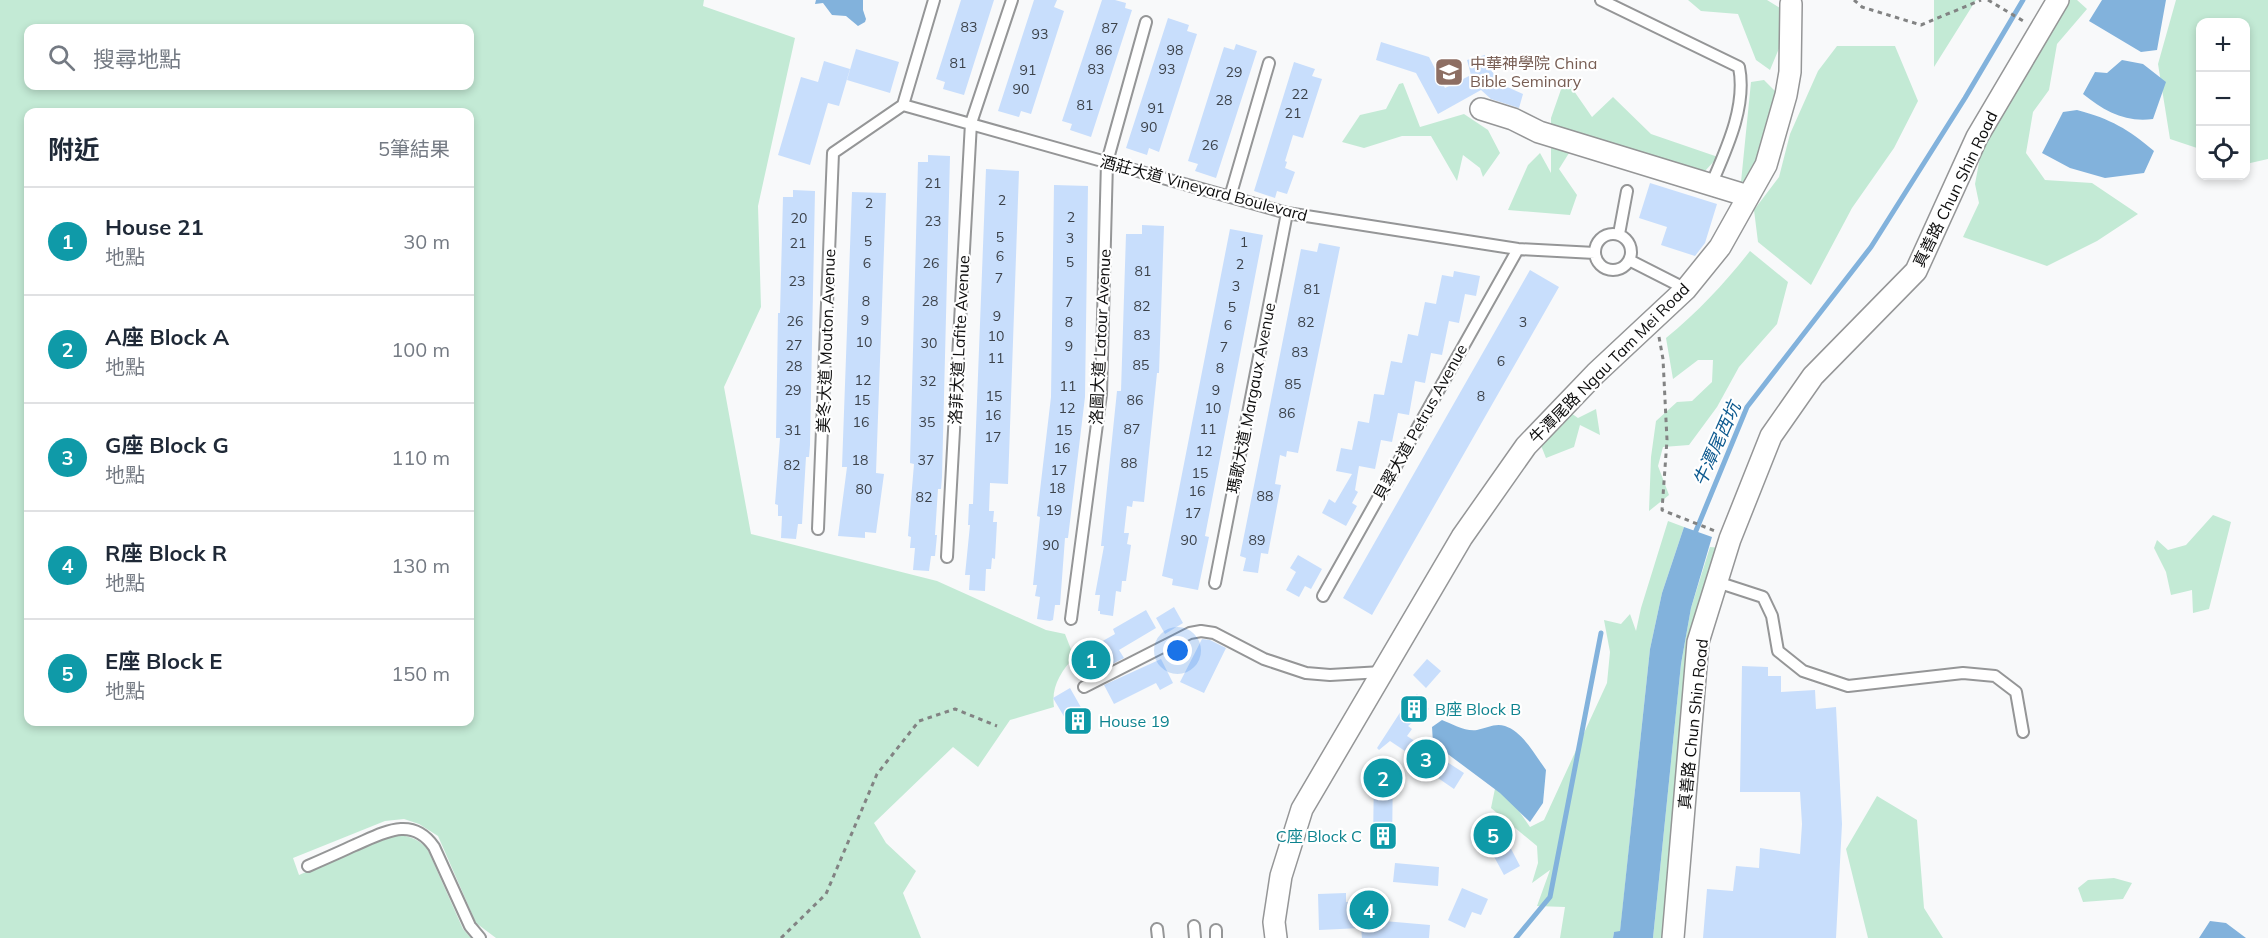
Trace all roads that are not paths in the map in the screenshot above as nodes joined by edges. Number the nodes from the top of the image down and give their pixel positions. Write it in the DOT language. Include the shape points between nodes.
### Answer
graph roads {
  1 [pos="934,0"];
  2 [pos="1012,0"];
  3 [pos="1601,0"];
  4 [pos="2058,0"];
  5 [pos="1791,1"];
  6 [pos="1146,22"];
  7 [pos="1269,63"];
  8 [pos="903,105"];
  9 [pos="1481,109"];
  10 [pos="971,123"];
  11 [pos="1107,162"];
  12 [pos="1711,185"];
  13 [pos="1627,191"];
  14 [pos="1748,196"];
  15 [pos="1230,197"];
  16 [pos="1287,213"];
  17 [pos="1619,234"];
  18 [pos="1518,249"];
  19 [pos="1595,253"];
  20 [pos="1629,261"];
  21 [pos="1686,289"];
  22 [pos="818,529"];
  23 [pos="947,558"];
  24 [pos="1717,582"];
  25 [pos="1215,583"];
  26 [pos="1323,596"];
  27 [pos="1071,619"];
  28 [pos="1382,672"];
  29 [pos="1084,687"];
  30 [pos="2023,732"];
  31 [pos="308,866"];
  32 [pos="1194,926"];
  33 [pos="480,938"];
  34 [pos="1195,938"];
  35 [pos="1276,938"];
  36 [pos="1673,938"];
  1 -- 8 [label="lane"];
  2 -- 10 [label="lane, 洛菲大道 Lafite Avenue"];
  3 -- 12 [label="lane" via="1739,67 1738,108"];
  4 -- 24 [label="street, 真善路 Chun Shin Road" via="1977,137 1916,271 1813,376 1771,436 1730,537"];
  5 -- 14 [label="street, 牛潭尾路 Ngau Tam Mei Road" via="1786,95 1766,165"];
  6 -- 11 [label="lane, 洛圖大道 Latour Avenue"];
  7 -- 15 [label="lane"];
  8 -- 10 [label="lane, 酒莊大道 Vineyard Boulevard"];
  8 -- 22 [label="lane, 美冬大道 Mouton Avenue" via="833,153"];
  9 -- 12 [label="street" via="1539,132"];
  10 -- 11 [label="lane, 酒莊大道 Vineyard Boulevard"];
  10 -- 23 [label="lane, 洛菲大道 Lafite Avenue"];
  11 -- 15 [label="lane, 酒莊大道 Vineyard Boulevard"];
  11 -- 27 [label="lane, 洛圖大道 Latour Avenue" via="1101,394"];
  12 -- 14 [label="street"];
  13 -- 17 [label="lane"];
  14 -- 21 [label="street, 牛潭尾路 Ngau Tam Mei Road" via="1720,247"];
  15 -- 16 [label="lane, 酒莊大道 Vineyard Boulevard"];
  16 -- 18 [label="lane, 酒莊大道 Vineyard Boulevard"];
  16 -- 25 [label="lane, 瑪歌大道 Margaux Avenue"];
  17 -- 19 [label="lane" via="1606,234 1597,243"];
  17 -- 20 [label="lane" via="1629,242"];
  18 -- 19 [label="lane, 酒莊大道 Vineyard Boulevard"];
  18 -- 26 [label="lane, 貝翠大道 Petrus Avenue"];
  19 -- 20 [label="lane" via="1600,264 1609,270 1621,268"];
  20 -- 21 [label="lane"];
  21 -- 28 [label="street, 牛潭尾路 Ngau Tam Mei Road" via="1596,373 1526,446 1462,537"];
  24 -- 30 [label="lane" via="1763,597 1772,616 1778,651 1803,671 1848,686 1963,674 1995,676 2016,692"];
  24 -- 36 [label="street, 真善路 Chun Shin Road" via="1698,642"];
  28 -- 29 [label="lane" via="1306,673 1201,631"];
  28 -- 35 [label="street, 牛潭尾路 Ngau Tam Mei Road" via="1302,809 1281,876 1274,922"];
  31 -- 33 [label="lane" via="384,832 414,830 426,836 434,847 470,926"];
  32 -- 34 [label="lane"];
}
